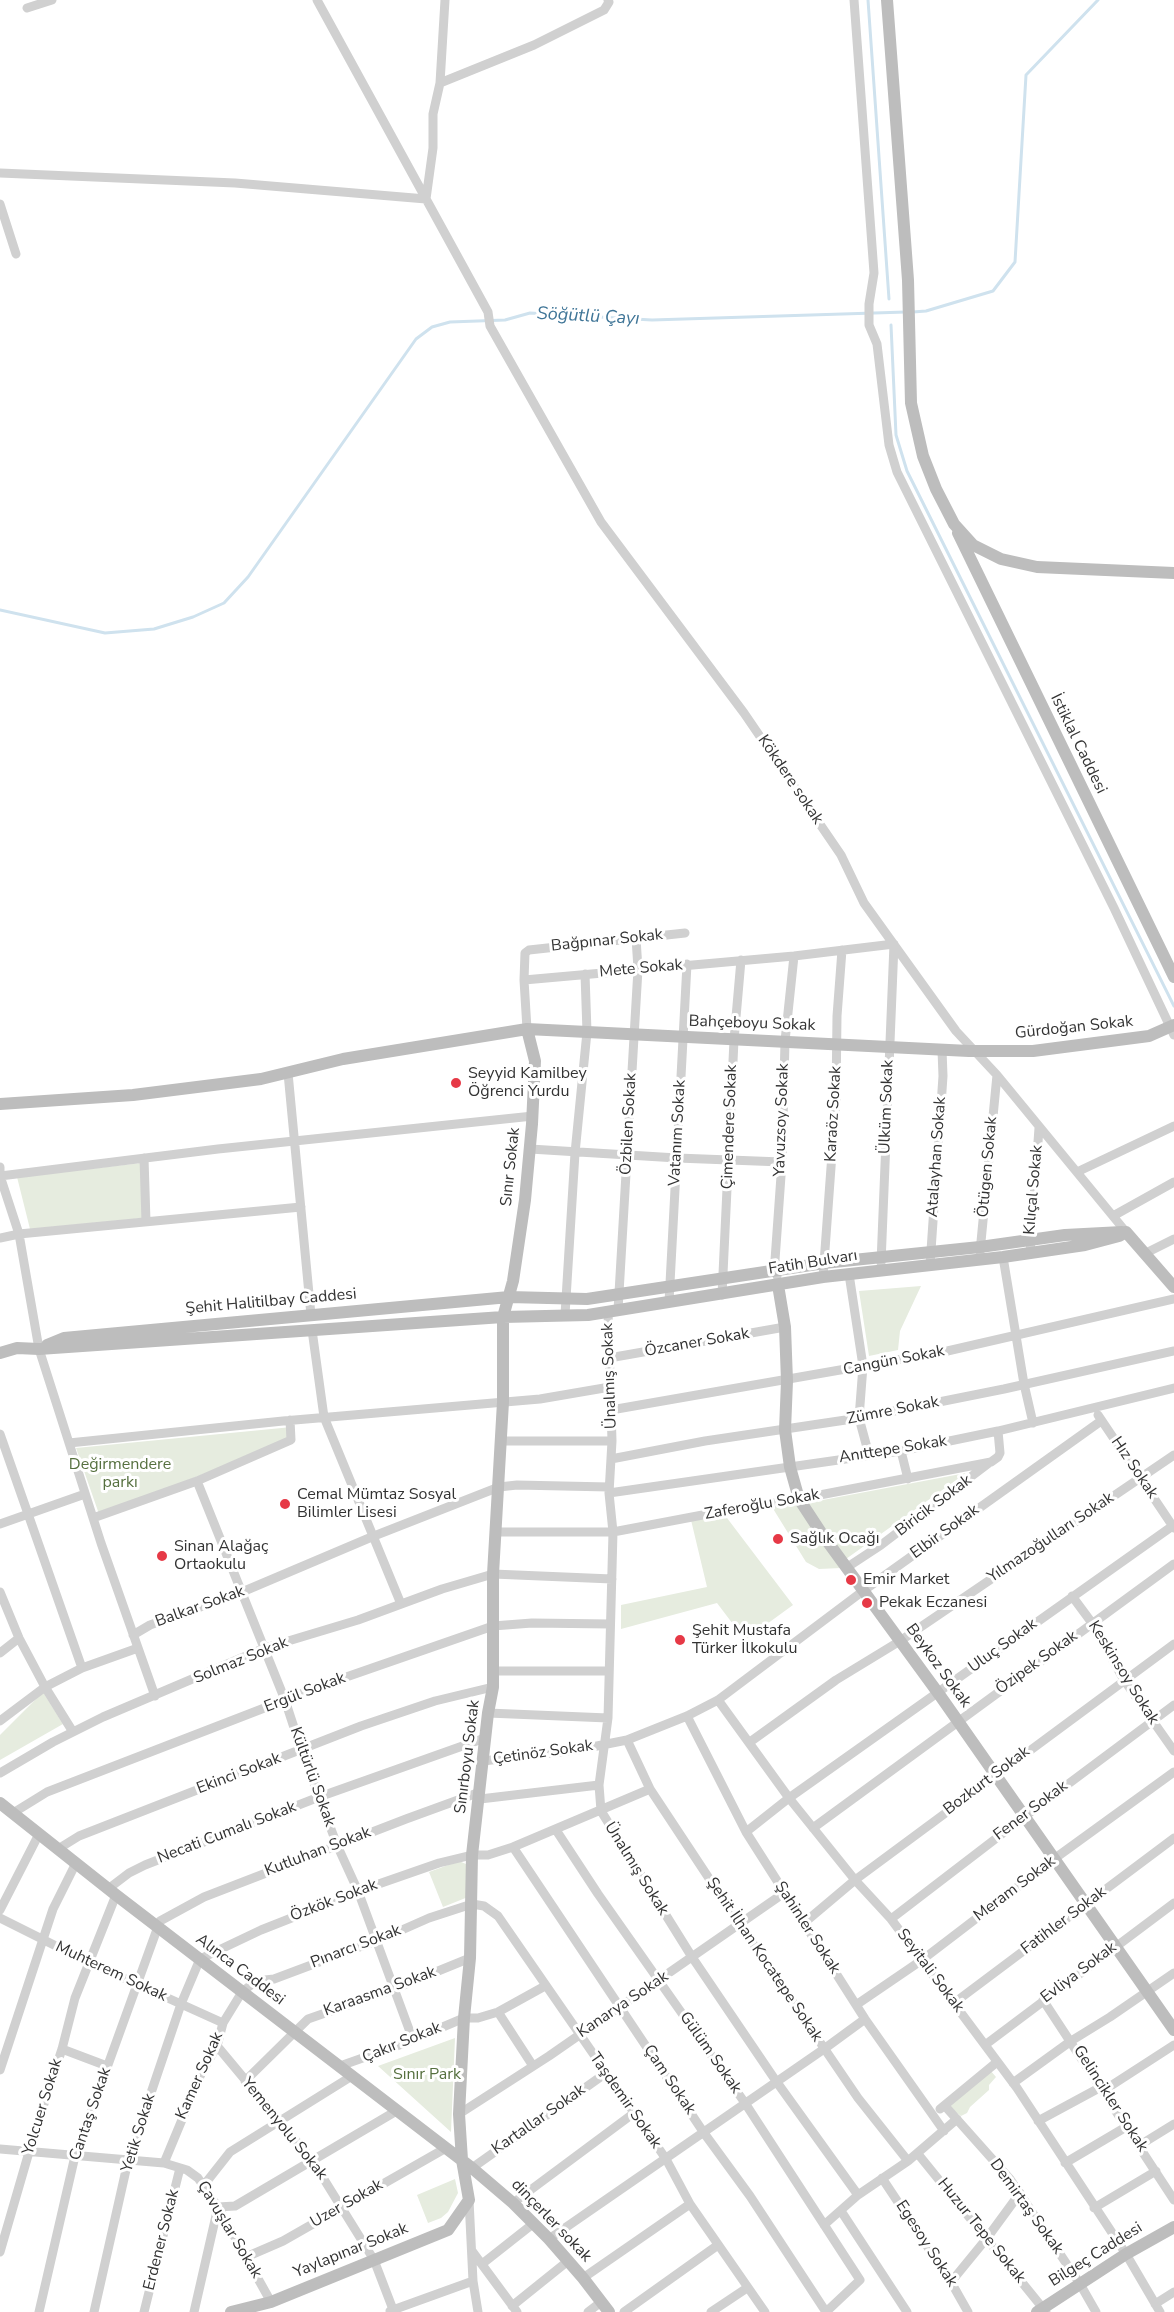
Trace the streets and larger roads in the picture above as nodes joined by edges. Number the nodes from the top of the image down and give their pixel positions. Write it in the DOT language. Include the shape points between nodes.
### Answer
graph roads {
  1 [pos="52,0"];
  2 [pos="317,0"];
  3 [pos="445,0"];
  4 [pos="608,0"];
  5 [pos="854,0"];
  6 [pos="887,0"];
  7 [pos="27,8"];
  8 [pos="440,82"];
  9 [pos="0,173"];
  10 [pos="426,199"];
  11 [pos="0,204"];
  12 [pos="16,254"];
  13 [pos="954,524"];
  14 [pos="1174,573"];
  15 [pos="686,933"];
  16 [pos="636,938"];
  17 [pos="894,944"];
  18 [pos="529,950"];
  19 [pos="842,950"];
  20 [pos="794,956"];
  21 [pos="741,960"];
  22 [pos="687,964"];
  23 [pos="638,969"];
  24 [pos="585,974"];
  25 [pos="1174,977"];
  26 [pos="524,980"];
  27 [pos="527,1029"];
  28 [pos="1173,1029"];
  29 [pos="587,1032"];
  30 [pos="634,1036"];
  31 [pos="683,1038"];
  32 [pos="734,1040"];
  33 [pos="786,1041"];
  34 [pos="837,1045"];
  35 [pos="889,1047"];
  36 [pos="942,1050"];
  37 [pos="975,1051"];
  38 [pos="288,1073"];
  39 [pos="997,1075"];
  40 [pos="0,1104"];
  41 [pos="533,1116"];
  42 [pos="1174,1126"];
  43 [pos="1039,1128"];
  44 [pos="295,1142"];
  45 [pos="530,1149"];
  46 [pos="575,1153"];
  47 [pos="627,1156"];
  48 [pos="144,1158"];
  49 [pos="677,1158"];
  50 [pos="729,1160"];
  51 [pos="782,1162"];
  52 [pos="0,1167"];
  53 [pos="1077,1172"];
  54 [pos="0,1176"];
  55 [pos="1174,1182"];
  56 [pos="301,1207"];
  57 [pos="1113,1216"];
  58 [pos="146,1222"];
  59 [pos="1126,1232"];
  60 [pos="19,1234"];
  61 [pos="0,1238"];
  62 [pos="1174,1239"];
  63 [pos="1030,1247"];
  64 [pos="1146,1252"];
  65 [pos="980,1253"];
  66 [pos="882,1257"];
  67 [pos="1003,1257"];
  68 [pos="930,1259"];
  69 [pos="824,1263"];
  70 [pos="776,1270"];
  71 [pos="881,1270"];
  72 [pos="849,1274"];
  73 [pos="823,1277"];
  74 [pos="723,1279"];
  75 [pos="778,1285"];
  76 [pos="670,1287"];
  77 [pos="1174,1287"];
  78 [pos="722,1294"];
  79 [pos="619,1295"];
  80 [pos="509,1297"];
  81 [pos="566,1299"];
  82 [pos="1174,1299"];
  83 [pos="669,1302"];
  84 [pos="613,1311"];
  85 [pos="311,1315"];
  86 [pos="565,1315"];
  87 [pos="503,1317"];
  88 [pos="785,1327"];
  89 [pos="312,1330"];
  90 [pos="1016,1336"];
  91 [pos="39,1349"];
  92 [pos="1174,1352"];
  93 [pos="0,1353"];
  94 [pos="609,1358"];
  95 [pos="863,1366"];
  96 [pos="787,1381"];
  97 [pos="1024,1384"];
  98 [pos="610,1388"];
  99 [pos="1174,1388"];
  100 [pos="503,1402"];
  101 [pos="1093,1408"];
  102 [pos="611,1410"];
  103 [pos="324,1417"];
  104 [pos="859,1418"];
  105 [pos="290,1420"];
  106 [pos="1101,1420"];
  107 [pos="1033,1423"];
  108 [pos="785,1430"];
  109 [pos="998,1431"];
  110 [pos="0,1434"];
  111 [pos="500,1441"];
  112 [pos="612,1441"];
  113 [pos="69,1443"];
  114 [pos="901,1450"];
  115 [pos="869,1455"];
  116 [pos="1174,1455"];
  117 [pos="611,1459"];
  118 [pos="991,1462"];
  119 [pos="790,1467"];
  120 [pos="1140,1478"];
  121 [pos="908,1479"];
  122 [pos="197,1481"];
  123 [pos="499,1488"];
  124 [pos="609,1490"];
  125 [pos="85,1494"];
  126 [pos="799,1499"];
  127 [pos="27,1515"];
  128 [pos="93,1518"];
  129 [pos="0,1524"];
  130 [pos="1174,1526"];
  131 [pos="495,1532"];
  132 [pos="613,1532"];
  133 [pos="374,1536"];
  134 [pos="1174,1564"];
  135 [pos="846,1568"];
  136 [pos="493,1574"];
  137 [pos="612,1579"];
  138 [pos="863,1591"];
  139 [pos="0,1592"];
  140 [pos="242,1592"];
  141 [pos="1072,1596"];
  142 [pos="401,1604"];
  143 [pos="1092,1623"];
  144 [pos="610,1624"];
  145 [pos="493,1626"];
  146 [pos="133,1635"];
  147 [pos="19,1638"];
  148 [pos="900,1641"];
  149 [pos="1174,1644"];
  150 [pos="138,1648"];
  151 [pos="265,1648"];
  152 [pos="0,1653"];
  153 [pos="82,1668"];
  154 [pos="494,1671"];
  155 [pos="609,1671"];
  156 [pos="1124,1680"];
  157 [pos="45,1687"];
  158 [pos="493,1687"];
  159 [pos="937,1692"];
  160 [pos="154,1696"];
  161 [pos="285,1700"];
  162 [pos="718,1700"];
  163 [pos="0,1704"];
  164 [pos="1174,1705"];
  165 [pos="488,1713"];
  166 [pos="687,1716"];
  167 [pos="4,1717"];
  168 [pos="608,1718"];
  169 [pos="1151,1720"];
  170 [pos="957,1721"];
  171 [pos="73,1732"];
  172 [pos="485,1738"];
  173 [pos="627,1740"];
  174 [pos="750,1742"];
  175 [pos="603,1745"];
  176 [pos="301,1749"];
  177 [pos="1174,1751"];
  178 [pos="483,1761"];
  179 [pos="1174,1772"];
  180 [pos="0,1773"];
  181 [pos="994,1774"];
  182 [pos="600,1785"];
  183 [pos="650,1789"];
  184 [pos="480,1796"];
  185 [pos="319,1797"];
  186 [pos="789,1798"];
  187 [pos="0,1803"];
  188 [pos="601,1811"];
  189 [pos="13,1813"];
  190 [pos="1024,1816"];
  191 [pos="813,1828"];
  192 [pos="556,1830"];
  193 [pos="746,1832"];
  194 [pos="39,1834"];
  195 [pos="1174,1838"];
  196 [pos="337,1845"];
  197 [pos="513,1847"];
  198 [pos="58,1849"];
  199 [pos="472,1854"];
  200 [pos="1054,1859"];
  201 [pos="76,1863"];
  202 [pos="855,1880"];
  203 [pos="358,1891"];
  204 [pos="112,1892"];
  205 [pos="784,1893"];
  206 [pos="1174,1903"];
  207 [pos="472,1904"];
  208 [pos="1086,1904"];
  209 [pos="0,1910"];
  210 [pos="0,1918"];
  211 [pos="891,1919"];
  212 [pos="804,1923"];
  213 [pos="159,1924"];
  214 [pos="739,1924"];
  215 [pos="42,1940"];
  216 [pos="376,1941"];
  217 [pos="1116,1946"];
  218 [pos="692,1957"];
  219 [pos="470,1958"];
  220 [pos="200,1959"];
  221 [pos="922,1960"];
  222 [pos="88,1962"];
  223 [pos="1174,1973"];
  224 [pos="659,1981"];
  225 [pos="138,1984"];
  226 [pos="546,1986"];
  227 [pos="394,1989"];
  228 [pos="242,1992"];
  229 [pos="1146,1992"];
  230 [pos="1043,2000"];
  231 [pos="954,2003"];
  232 [pos="181,2004"];
  233 [pos="856,2006"];
  234 [pos="620,2008"];
  235 [pos="498,2012"];
  236 [pos="464,2018"];
  237 [pos="865,2019"];
  238 [pos="223,2023"];
  239 [pos="1174,2030"];
  240 [pos="293,2031"];
  241 [pos="579,2035"];
  242 [pos="413,2040"];
  243 [pos="1071,2041"];
  244 [pos="985,2045"];
  245 [pos="1174,2045"];
  246 [pos="217,2046"];
  247 [pos="62,2049"];
  248 [pos="824,2049"];
  249 [pos="997,2062"];
  250 [pos="107,2066"];
  251 [pos="340,2066"];
  252 [pos="533,2066"];
  253 [pos="0,2070"];
  254 [pos="606,2073"];
  255 [pos="352,2076"];
  256 [pos="245,2081"];
  257 [pos="776,2081"];
  258 [pos="1013,2083"];
  259 [pos="1101,2087"];
  260 [pos="746,2103"];
  261 [pos="945,2106"];
  262 [pos="398,2110"];
  263 [pos="634,2113"];
  264 [pos="459,2114"];
  265 [pos="933,2114"];
  266 [pos="957,2119"];
  267 [pos="280,2121"];
  268 [pos="1038,2121"];
  269 [pos="1174,2124"];
  270 [pos="1126,2127"];
  271 [pos="944,2131"];
  272 [pos="704,2133"];
  273 [pos="1140,2145"];
  274 [pos="446,2148"];
  275 [pos="0,2150"];
  276 [pos="29,2152"];
  277 [pos="918,2154"];
  278 [pos="75,2156"];
  279 [pos="666,2159"];
  280 [pos="312,2160"];
  281 [pos="128,2161"];
  282 [pos="908,2161"];
  283 [pos="164,2163"];
  284 [pos="1065,2163"];
  285 [pos="467,2164"];
  286 [pos="180,2168"];
  287 [pos="1156,2171"];
  288 [pos="882,2178"];
  289 [pos="204,2185"];
  290 [pos="1020,2193"];
  291 [pos="858,2195"];
  292 [pos="469,2200"];
  293 [pos="1174,2200"];
  294 [pos="513,2203"];
  295 [pos="690,2204"];
  296 [pos="342,2206"];
  297 [pos="219,2207"];
  298 [pos="1094,2208"];
  299 [pos="841,2211"];
  300 [pos="534,2223"];
  301 [pos="824,2225"];
  302 [pos="1174,2227"];
  303 [pos="987,2238"];
  304 [pos="549,2239"];
  305 [pos="718,2245"];
  306 [pos="472,2251"];
  307 [pos="0,2252"];
  308 [pos="1126,2254"];
  309 [pos="246,2257"];
  310 [pos="374,2260"];
  311 [pos="568,2261"];
  312 [pos="482,2264"];
  313 [pos="583,2278"];
  314 [pos="473,2281"];
  315 [pos="951,2282"];
  316 [pos="1080,2284"];
  317 [pos="747,2288"];
  318 [pos="1174,2292"];
  319 [pos="273,2307"];
  320 [pos="605,2307"];
  321 [pos="1158,2308"];
  322 [pos="515,2309"];
  323 [pos="1042,2310"];
  324 [pos="392,2311"];
  325 [pos="39,2312"];
  326 [pos="94,2312"];
  327 [pos="144,2312"];
  328 [pos="194,2312"];
  329 [pos="232,2312"];
  330 [pos="478,2312"];
  331 [pos="588,2312"];
  332 [pos="624,2312"];
  333 [pos="711,2312"];
  334 [pos="765,2312"];
  335 [pos="826,2312"];
  336 [pos="907,2312"];
  337 [pos="968,2312"];
  338 [pos="1096,2312"];
  1 -- 7 [label="street"];
  2 -- 10 [label="street"];
  3 -- 8 [label="street"];
  4 -- 8 [label="street" via="604,10 534,45"];
  5 -- 28 [label="street" via="874,273 869,325 877,344 889,445 897,472"];
  6 -- 13 [label="street, İstiklal Caddesi" via="908,280 911,403 922,456"];
  8 -- 10 [label="street" via="433,114"];
  9 -- 10 [label="street" via="234,183"];
  10 -- 17 [label="street, Kökdere sokak" via="488,312 490,326 601,522 744,713 841,855 864,903"];
  11 -- 12 [label="street"];
  13 -- 14 [label="street" via="974,545 1001,559 1037,567"];
  13 -- 25 [label="street, İstiklal Caddesi"];
  15 -- 16 [label="street, Bağpınar Sokak"];
  16 -- 18 [label="street, Bağpınar Sokak"];
  16 -- 23 [label="street, Özbilen Sokak"];
  17 -- 19 [label="street, Mete Sokak"];
  17 -- 35 [label="street, Ülküm Sokak"];
  17 -- 37 [label="street, Kökdere sokak" via="956,1031"];
  18 -- 26 [label="street, Sınır Sokak" via="525,953"];
  19 -- 20 [label="street, Mete Sokak"];
  19 -- 34 [label="street, Karaöz Sokak"];
  20 -- 21 [label="street, Mete Sokak"];
  20 -- 33 [label="street, Yavuzsoy Sokak"];
  21 -- 22 [label="street, Mete Sokak"];
  21 -- 32 [label="street, Çimendere Sokak"];
  22 -- 23 [label="street, Mete Sokak"];
  22 -- 31 [label="street, Vatanım Sokak"];
  23 -- 24 [label="street, Mete Sokak"];
  23 -- 30 [label="street, Özbilen Sokak"];
  24 -- 26 [label="street"];
  24 -- 29 [label="street, Mete Sokak"];
  26 -- 27 [label="street, Sınır Sokak"];
  27 -- 29 [label="street, Bahçeboyu Sokak"];
  27 -- 38 [label="street, Bahçeboyu Sokak" via="343,1059"];
  27 -- 41 [label="street, Sınır Sokak" via="535,1061"];
  28 -- 37 [label="street, Gürdoğan Sokak" via="1149,1036 1033,1051"];
  29 -- 30 [label="street, Bahçeboyu Sokak"];
  29 -- 46 [label="street, Mete Sokak"];
  30 -- 31 [label="street, Bahçeboyu Sokak"];
  30 -- 47 [label="street, Özbilen Sokak"];
  31 -- 32 [label="street, Bahçeboyu Sokak"];
  31 -- 49 [label="street, Vatanım Sokak"];
  32 -- 33 [label="street, Bahçeboyu Sokak"];
  32 -- 50 [label="street, Çimendere Sokak"];
  33 -- 34 [label="street, Bahçeboyu Sokak"];
  33 -- 51 [label="street, Yavuzsoy Sokak"];
  34 -- 35 [label="street, Bahçeboyu Sokak"];
  34 -- 69 [label="street, Karaöz Sokak"];
  35 -- 36 [label="street, Bahçeboyu Sokak"];
  35 -- 66 [label="street, Ülküm Sokak"];
  36 -- 37 [label="street, Bahçeboyu Sokak"];
  36 -- 68 [label="street, Atalayhan Sokak"];
  37 -- 39 [label="street, Kökdere sokak"];
  38 -- 40 [label="street, Bahçeboyu Sokak" via="133,1095"];
  38 -- 44 [label="street"];
  39 -- 43 [label="street, Kökdere sokak"];
  39 -- 65 [label="street, Ötügen Sokak"];
  41 -- 44 [label="street"];
  41 -- 45 [label="street, Sınır Sokak"];
  42 -- 53 [label="street"];
  43 -- 53 [label="street, Kökdere sokak"];
  43 -- 63 [label="street, Kılıçal Sokak"];
  44 -- 48 [label="street"];
  44 -- 56 [label="street"];
  45 -- 46 [label="street"];
  45 -- 80 [label="street, Sınır Sokak"];
  46 -- 47 [label="street"];
  46 -- 81 [label="street, Mete Sokak"];
  47 -- 49 [label="street"];
  47 -- 79 [label="street, Özbilen Sokak"];
  48 -- 54 [label="street"];
  48 -- 58 [label="street"];
  49 -- 50 [label="street"];
  49 -- 76 [label="street, Vatanım Sokak"];
  50 -- 51 [label="street"];
  50 -- 74 [label="street, Çimendere Sokak"];
  51 -- 70 [label="street, Yavuzsoy Sokak"];
  52 -- 54 [label="street"];
  53 -- 57 [label="street, Kökdere sokak"];
  54 -- 60 [label="street"];
  55 -- 57 [label="street"];
  56 -- 58 [label="street"];
  56 -- 85 [label="street"];
  57 -- 59 [label="street, Kökdere sokak"];
  58 -- 60 [label="street"];
  59 -- 63 [label="street" via="1083,1233"];
  59 -- 64 [label="street"];
  60 -- 61 [label="street"];
  60 -- 91 [label="street"];
  62 -- 64 [label="street"];
  63 -- 65 [label="street"];
  63 -- 67 [label="street"];
  64 -- 77 [label="street"];
  65 -- 67 [label="street"];
  65 -- 68 [label="street"];
  66 -- 68 [label="street, Şehit Halitilbay Caddesi"];
  66 -- 69 [label="street, Şehit Halitilbay Caddesi"];
  66 -- 71 [label="street, Ülküm Sokak"];
  67 -- 90 [label="street"];
  68 -- 71 [label="street, Fatih Bulvarı"];
  69 -- 70 [label="street, Şehit Halitilbay Caddesi"];
  69 -- 73 [label="street, Karaöz Sokak"];
  70 -- 74 [label="street, Şehit Halitilbay Caddesi"];
  70 -- 75 [label="street, Yavuzsoy Sokak"];
  71 -- 72 [label="street, Fatih Bulvarı"];
  72 -- 73 [label="street, Fatih Bulvarı"];
  72 -- 95 [label="street"];
  73 -- 75 [label="street, Fatih Bulvarı"];
  74 -- 76 [label="street, Şehit Halitilbay Caddesi"];
  74 -- 78 [label="street, Çimendere Sokak"];
  75 -- 78 [label="street, Fatih Bulvarı"];
  75 -- 88 [label="street, Beykoz Sokak"];
  76 -- 79 [label="street, Şehit Halitilbay Caddesi"];
  76 -- 83 [label="street, Vatanım Sokak"];
  78 -- 83 [label="street, Fatih Bulvarı"];
  79 -- 81 [label="street, Şehit Halitilbay Caddesi"];
  79 -- 84 [label="street, Özbilen Sokak"];
  80 -- 81 [label="street, Şehit Halitilbay Caddesi"];
  80 -- 85 [label="street, Şehit Halitilbay Caddesi"];
  80 -- 87 [label="street, Sınır Sokak"];
  81 -- 86 [label="street, Mete Sokak"];
  82 -- 90 [label="street, Cangün Sokak"];
  83 -- 84 [label="street, Fatih Bulvarı"];
  84 -- 86 [label="street, Fatih Bulvarı"];
  84 -- 94 [label="street, Ünalmış Sokak"];
  85 -- 91 [label="street, Şehit Halitilbay Caddesi" via="64,1338"];
  86 -- 87 [label="street, Fatih Bulvarı"];
  87 -- 89 [label="street, Şehit Halitilbay Caddesi"];
  87 -- 100 [label="street, Sınırboyu Sokak"];
  88 -- 94 [label="street, Özcaner Sokak"];
  88 -- 96 [label="street, Beykoz Sokak"];
  89 -- 91 [label="street, Şehit Halitilbay Caddesi"];
  89 -- 103 [label="street"];
  90 -- 95 [label="street, Cangün Sokak"];
  90 -- 97 [label="street"];
  91 -- 93 [label="street, Şehit Halitilbay Caddesi" via="17,1348"];
  91 -- 113 [label="street"];
  92 -- 97 [label="street, Zümre Sokak"];
  94 -- 98 [label="street, Ünalmış Sokak"];
  95 -- 96 [label="street, Cangün Sokak"];
  95 -- 104 [label="street"];
  96 -- 102 [label="street, Cangün Sokak"];
  96 -- 108 [label="street, Beykoz Sokak"];
  97 -- 104 [label="street, Zümre Sokak"];
  97 -- 107 [label="street"];
  98 -- 100 [label="street"];
  98 -- 102 [label="street, Ünalmış Sokak"];
  99 -- 101 [label="street, Anıttepe Sokak"];
  100 -- 103 [label="street"];
  100 -- 111 [label="street, Sınırboyu Sokak"];
  101 -- 106 [label="street, Hız Sokak"];
  101 -- 107 [label="street, Anıttepe Sokak"];
  102 -- 112 [label="street, Ünalmış Sokak"];
  103 -- 105 [label="street"];
  103 -- 133 [label="street"];
  104 -- 108 [label="street, Zümre Sokak"];
  104 -- 115 [label="street"];
  105 -- 113 [label="street"];
  105 -- 122 [label="street" via="291,1440"];
  106 -- 120 [label="street, Hız Sokak"];
  106 -- 138 [label="street, Elbir Sokak"];
  107 -- 109 [label="street, Anıttepe Sokak"];
  108 -- 117 [label="street, Zümre Sokak"];
  108 -- 119 [label="street, Beykoz Sokak"];
  109 -- 114 [label="street, Anıttepe Sokak"];
  109 -- 118 [label="street" via="1000,1453"];
  110 -- 127 [label="street"];
  111 -- 112 [label="street"];
  111 -- 123 [label="street, Sınırboyu Sokak"];
  112 -- 117 [label="street, Ünalmış Sokak"];
  113 -- 125 [label="street"];
  114 -- 115 [label="street, Anıttepe Sokak"];
  114 -- 121 [label="street"];
  115 -- 119 [label="street, Anıttepe Sokak"];
  116 -- 120 [label="street, Yılmazoğulları Sokak"];
  117 -- 124 [label="street, Ünalmış Sokak"];
  118 -- 121 [label="street, Zaferoğlu Sokak"];
  118 -- 135 [label="street, Biricik Sokak"];
  119 -- 124 [label="street, Anıttepe Sokak"];
  119 -- 126 [label="street, Beykoz Sokak"];
  120 -- 130 [label="street, Hız Sokak"];
  120 -- 148 [label="street, Yılmazoğulları Sokak"];
  121 -- 126 [label="street, Zaferoğlu Sokak"];
  122 -- 128 [label="street"];
  122 -- 140 [label="street, Kültürlü Sokak"];
  123 -- 124 [label="street, Balkar Sokak" via="517,1485"];
  123 -- 131 [label="street, Sınırboyu Sokak"];
  123 -- 133 [label="street, Balkar Sokak"];
  124 -- 132 [label="street, Ünalmış Sokak"];
  125 -- 127 [label="street"];
  125 -- 128 [label="street"];
  126 -- 132 [label="street, Zaferoğlu Sokak"];
  126 -- 135 [label="street, Beykoz Sokak"];
  127 -- 129 [label="street"];
  127 -- 153 [label="street"];
  128 -- 146 [label="street"];
  130 -- 141 [label="street, Uluç Sokak"];
  131 -- 132 [label="street, Zaferoğlu Sokak"];
  131 -- 136 [label="street, Sınırboyu Sokak"];
  132 -- 137 [label="street, Ünalmış Sokak"];
  133 -- 140 [label="street, Balkar Sokak"];
  133 -- 142 [label="street"];
  134 -- 143 [label="street, Özipek Sokak"];
  135 -- 138 [label="street, Beykoz Sokak"];
  136 -- 137 [label="street"];
  136 -- 142 [label="street, Solmaz Sokak"];
  136 -- 145 [label="street, Sınırboyu Sokak"];
  137 -- 144 [label="street, Ünalmış Sokak"];
  138 -- 148 [label="street, Beykoz Sokak"];
  138 -- 162 [label="street, Elbir Sokak"];
  139 -- 147 [label="street"];
  140 -- 146 [label="street, Balkar Sokak" via="150,1625"];
  140 -- 151 [label="street, Kültürlü Sokak"];
  141 -- 143 [label="street, Keskinsoy Sokak"];
  141 -- 159 [label="street, Uluç Sokak"];
  142 -- 151 [label="street, Solmaz Sokak"];
  143 -- 156 [label="street, Keskinsoy Sokak"];
  143 -- 170 [label="street, Özipek Sokak"];
  144 -- 145 [label="street, Ergül Sokak"];
  144 -- 155 [label="street, Ünalmış Sokak"];
  145 -- 154 [label="street, Sınırboyu Sokak"];
  145 -- 161 [label="street, Ergül Sokak"];
  146 -- 150 [label="street"];
  147 -- 152 [label="street"];
  147 -- 157 [label="street"];
  148 -- 159 [label="street, Beykoz Sokak"];
  148 -- 174 [label="street, Yılmazoğulları Sokak" via="836,1680"];
  149 -- 156 [label="street, Bozkurt Sokak"];
  150 -- 153 [label="street"];
  150 -- 160 [label="street"];
  151 -- 160 [label="street, Solmaz Sokak"];
  151 -- 161 [label="street, Kültürlü Sokak"];
  153 -- 157 [label="street"];
  154 -- 155 [label="street"];
  154 -- 158 [label="street, Sınırboyu Sokak"];
  155 -- 168 [label="street, Ünalmış Sokak"];
  156 -- 169 [label="street, Keskinsoy Sokak"];
  156 -- 181 [label="street, Bozkurt Sokak"];
  157 -- 167 [label="street"];
  157 -- 171 [label="street"];
  158 -- 165 [label="street, Sınırboyu Sokak"];
  158 -- 176 [label="street, Ekinci Sokak" via="435,1701"];
  159 -- 170 [label="street, Beykoz Sokak"];
  159 -- 186 [label="street, Uluç Sokak"];
  160 -- 171 [label="street, Solmaz Sokak"];
  161 -- 176 [label="street, Kültürlü Sokak"];
  161 -- 189 [label="street, Ergül Sokak" via="47,1792"];
  162 -- 166 [label="street, Elbir Sokak"];
  162 -- 174 [label="street, Seyitali Sokak"];
  163 -- 167 [label="street"];
  164 -- 169 [label="street, Fener Sokak"];
  165 -- 168 [label="street"];
  165 -- 172 [label="street, Sınırboyu Sokak"];
  166 -- 173 [label="street, Elbir Sokak"];
  166 -- 193 [label="street, Şahinler Sokak"];
  168 -- 175 [label="street, Ünalmış Sokak"];
  169 -- 177 [label="street, Keskinsoy Sokak"];
  169 -- 190 [label="street, Fener Sokak"];
  170 -- 181 [label="street, Beykoz Sokak"];
  170 -- 191 [label="street, Özipek Sokak"];
  171 -- 180 [label="street, Solmaz Sokak"];
  172 -- 178 [label="street, Sınırboyu Sokak"];
  172 -- 185 [label="street, Necati Cumalı Sokak"];
  173 -- 175 [label="street, Elbir Sokak"];
  173 -- 183 [label="street, Şehit İlhan Kocatepe Sokak"];
  174 -- 186 [label="street, Seyitali Sokak"];
  175 -- 178 [label="street, Çetinöz Sokak"];
  175 -- 182 [label="street, Ünalmış Sokak"];
  176 -- 185 [label="street, Kültürlü Sokak"];
  176 -- 198 [label="street, Ekinci Sokak" via="79,1836"];
  178 -- 184 [label="street, Sınırboyu Sokak"];
  179 -- 200 [label="street, Meram Sokak"];
  181 -- 190 [label="street, Beykoz Sokak"];
  181 -- 202 [label="street, Bozkurt Sokak"];
  182 -- 184 [label="street, Kutluhan Sokak"];
  182 -- 188 [label="street, Ünalmış Sokak"];
  183 -- 188 [label="street, Özkök Sokak"];
  183 -- 214 [label="street, Şehit İlhan Kocatepe Sokak"];
  184 -- 196 [label="street, Kutluhan Sokak"];
  184 -- 199 [label="street, Sınırboyu Sokak"];
  185 -- 196 [label="street, Kültürlü Sokak"];
  185 -- 204 [label="street, Necati Cumalı Sokak" via="145,1865 129,1873"];
  186 -- 191 [label="street, Seyitali Sokak"];
  186 -- 193 [label="street, Uluç Sokak"];
  187 -- 189 [label="street, Alınca Caddesi"];
  188 -- 192 [label="street, Özkök Sokak"];
  188 -- 218 [label="street, Ünalmış Sokak"];
  189 -- 194 [label="street, Alınca Caddesi"];
  190 -- 200 [label="street, Beykoz Sokak"];
  190 -- 211 [label="street, Fener Sokak"];
  191 -- 202 [label="street, Seyitali Sokak"];
  192 -- 197 [label="street, Özkök Sokak"];
  192 -- 224 [label="street, Gülüm Sokak"];
  193 -- 205 [label="street, Şahinler Sokak"];
  194 -- 198 [label="street, Alınca Caddesi"];
  194 -- 209 [label="street"];
  195 -- 208 [label="street, Fatihler Sokak"];
  196 -- 203 [label="street, Kültürlü Sokak"];
  196 -- 213 [label="street, Kutluhan Sokak" via="204,1898"];
  197 -- 199 [label="street, Özkök Sokak" via="488,1855"];
  197 -- 234 [label="street, Çam Sokak"];
  198 -- 201 [label="street, Alınca Caddesi"];
  199 -- 203 [label="street, Özkök Sokak"];
  199 -- 207 [label="street, Sınırboyu Sokak"];
  200 -- 208 [label="street, Beykoz Sokak"];
  200 -- 221 [label="street, Meram Sokak"];
  201 -- 204 [label="street, Alınca Caddesi"];
  201 -- 215 [label="street"];
  202 -- 211 [label="street, Seyitali Sokak"];
  202 -- 212 [label="street, Bozkurt Sokak"];
  203 -- 216 [label="street, Kültürlü Sokak"];
  203 -- 220 [label="street, Özkök Sokak"];
  204 -- 213 [label="street, Alınca Caddesi"];
  204 -- 222 [label="street, Yolcuer Sokak"];
  205 -- 212 [label="street, Şahinler Sokak"];
  205 -- 214 [label="street, Kanarya Sokak"];
  206 -- 217 [label="street, Evliya Sokak"];
  207 -- 216 [label="street, Pınarcı Sokak"];
  207 -- 219 [label="street, Sınırboyu Sokak"];
  207 -- 226 [label="street, Taşdemir Sokak" via="484,1906 498,1916"];
  208 -- 217 [label="street, Beykoz Sokak"];
  208 -- 231 [label="street, Fatihler Sokak"];
  210 -- 215 [label="street, Muhterem Sokak"];
  211 -- 221 [label="street, Seyitali Sokak"];
  212 -- 233 [label="street, Şahinler Sokak"];
  213 -- 220 [label="street, Alınca Caddesi"];
  213 -- 225 [label="street, Cantaş Sokak"];
  214 -- 218 [label="street, Kanarya Sokak"];
  214 -- 248 [label="street, Şehit İlhan Kocatepe Sokak"];
  215 -- 222 [label="street, Muhterem Sokak"];
  215 -- 253 [label="street"];
  216 -- 227 [label="street, Kültürlü Sokak"];
  216 -- 228 [label="street, Pınarcı Sokak" via="274,1979 256,1981"];
  217 -- 229 [label="street, Beykoz Sokak"];
  217 -- 230 [label="street, Evliya Sokak"];
  218 -- 224 [label="street, Kanarya Sokak"];
  218 -- 257 [label="street, Ünalmış Sokak"];
  219 -- 227 [label="street, Karaasma Sokak"];
  219 -- 236 [label="street, Sınırboyu Sokak"];
  220 -- 228 [label="street, Alınca Caddesi"];
  220 -- 232 [label="street, Yetik Sokak"];
  221 -- 231 [label="street, Seyitali Sokak"];
  221 -- 233 [label="street, Meram Sokak"];
  222 -- 225 [label="street, Muhterem Sokak"];
  222 -- 247 [label="street, Yolcuer Sokak"];
  223 -- 229 [label="street"];
  224 -- 234 [label="street, Kanarya Sokak"];
  224 -- 260 [label="street, Gülüm Sokak"];
  225 -- 232 [label="street, Muhterem Sokak"];
  225 -- 250 [label="street, Cantaş Sokak"];
  226 -- 235 [label="street, Çakır Sokak"];
  226 -- 241 [label="street, Taşdemir Sokak"];
  227 -- 240 [label="street, Karaasma Sokak" via="308,2019"];
  227 -- 242 [label="street, Kültürlü Sokak"];
  228 -- 238 [label="street, Kamer Sokak"];
  228 -- 240 [label="street, Alınca Caddesi"];
  229 -- 239 [label="street, Beykoz Sokak"];
  229 -- 243 [label="street"];
  230 -- 243 [label="street, Gelincikler Sokak"];
  230 -- 244 [label="street, Evliya Sokak"];
  231 -- 244 [label="street, Seyitali Sokak"];
  232 -- 238 [label="street, Muhterem Sokak"];
  232 -- 281 [label="street, Yetik Sokak"];
  233 -- 237 [label="street, Şahinler Sokak"];
  234 -- 241 [label="street, Kanarya Sokak"];
  234 -- 272 [label="street, Çam Sokak"];
  235 -- 236 [label="street, Çakır Sokak"];
  235 -- 252 [label="street"];
  236 -- 242 [label="street, Çakır Sokak"];
  236 -- 264 [label="street, Sınırboyu Sokak"];
  237 -- 248 [label="street"];
  237 -- 265 [label="street, Şahinler Sokak"];
  238 -- 246 [label="street, Kamer Sokak"];
  240 -- 251 [label="street, Alınca Caddesi"];
  240 -- 256 [label="street, Karaasma Sokak"];
  241 -- 252 [label="street, Kanarya Sokak"];
  241 -- 254 [label="street, Taşdemir Sokak"];
  242 -- 251 [label="street, Çakır Sokak"];
  243 -- 258 [label="street"];
  243 -- 259 [label="street, Gelincikler Sokak"];
  244 -- 249 [label="street, Seyitali Sokak"];
  245 -- 259 [label="street" via="1109,2087"];
  246 -- 256 [label="street, Yemenyolu Sokak"];
  246 -- 283 [label="street, Kamer Sokak" via="201,2074"];
  247 -- 250 [label="street"];
  247 -- 276 [label="street, Yolcuer Sokak"];
  248 -- 257 [label="street"];
  248 -- 282 [label="street, Şehit İlhan Kocatepe Sokak"];
  249 -- 258 [label="street, Seyitali Sokak"];
  249 -- 261 [label="street"];
  250 -- 278 [label="street, Cantaş Sokak"];
  251 -- 255 [label="street, Alınca Caddesi"];
  252 -- 264 [label="street, Kanarya Sokak"];
  254 -- 263 [label="street, Taşdemir Sokak"];
  254 -- 285 [label="street, Kartallar Sokak"];
  255 -- 262 [label="street, Alınca Caddesi"];
  255 -- 267 [label="street"];
  256 -- 267 [label="street, Yemenyolu Sokak"];
  257 -- 260 [label="street"];
  257 -- 291 [label="street, Ünalmış Sokak"];
  258 -- 268 [label="street, Seyitali Sokak"];
  259 -- 268 [label="street"];
  259 -- 270 [label="street, Gelincikler Sokak"];
  260 -- 272 [label="street"];
  260 -- 301 [label="street, Gülüm Sokak"];
  261 -- 265 [label="street"];
  261 -- 266 [label="street, Demirtaş Sokak"];
  262 -- 274 [label="street, Alınca Caddesi"];
  262 -- 280 [label="street"];
  263 -- 279 [label="street, Taşdemir Sokak"];
  263 -- 294 [label="street"];
  264 -- 285 [label="street, Sınırboyu Sokak"];
  265 -- 271 [label="street, Şahinler Sokak"];
  266 -- 271 [label="street"];
  266 -- 290 [label="street, Demirtaş Sokak"];
  267 -- 280 [label="street, Yemenyolu Sokak"];
  267 -- 289 [label="street" via="230,2152"];
  268 -- 284 [label="street, Seyitali Sokak"];
  269 -- 273 [label="street"];
  270 -- 273 [label="street, Gelincikler Sokak"];
  270 -- 284 [label="street"];
  271 -- 277 [label="street"];
  272 -- 279 [label="street"];
  272 -- 335 [label="street, Çam Sokak"];
  273 -- 287 [label="street, Gelincikler Sokak"];
  274 -- 285 [label="street, Alınca Caddesi"];
  274 -- 296 [label="street, Uzer Sokak"];
  275 -- 276 [label="street, Çavuşlar Sokak"];
  276 -- 278 [label="street, Çavuşlar Sokak"];
  276 -- 307 [label="street, Yolcuer Sokak"];
  277 -- 282 [label="street"];
  277 -- 303 [label="street, Huzur Tepe Sokak"];
  278 -- 281 [label="street, Çavuşlar Sokak"];
  278 -- 325 [label="street, Cantaş Sokak"];
  279 -- 295 [label="street, Taşdemir Sokak"];
  279 -- 304 [label="street"];
  280 -- 296 [label="street, Yemenyolu Sokak"];
  280 -- 297 [label="street" via="235,2206"];
  281 -- 283 [label="street, Çavuşlar Sokak"];
  281 -- 326 [label="street, Yetik Sokak"];
  282 -- 288 [label="street"];
  283 -- 286 [label="street, Çavuşlar Sokak"];
  284 -- 298 [label="street, Seyitali Sokak"];
  285 -- 292 [label="street, Sınırboyu Sokak"];
  285 -- 294 [label="street, dinçerler sokak"];
  286 -- 289 [label="street, Çavuşlar Sokak"];
  286 -- 327 [label="street, Erdener Sokak"];
  287 -- 293 [label="street, Gelincikler Sokak"];
  287 -- 298 [label="street"];
  288 -- 291 [label="street"];
  288 -- 315 [label="street, Egesoy Sokak"];
  289 -- 297 [label="street, Çavuşlar Sokak"];
  290 -- 303 [label="street"];
  290 -- 316 [label="street, Demirtaş Sokak"];
  291 -- 299 [label="street"];
  292 -- 306 [label="street"];
  292 -- 310 [label="street, Yaylapınar Sokak" via="448,2230"];
  294 -- 300 [label="street, dinçerler sokak"];
  295 -- 305 [label="street, Taşdemir Sokak"];
  295 -- 313 [label="street"];
  296 -- 309 [label="street, Uzer Sokak" via="283,2241"];
  296 -- 310 [label="street, Yemenyolu Sokak"];
  297 -- 309 [label="street, Çavuşlar Sokak"];
  297 -- 328 [label="street"];
  298 -- 308 [label="street, Seyitali Sokak"];
  299 -- 301 [label="street"];
  299 -- 336 [label="street"];
  300 -- 304 [label="street, dinçerler sokak"];
  300 -- 312 [label="street"];
  301 -- 335 [label="street, Gülüm Sokak" via="860,2280"];
  302 -- 308 [label="street, Bilgeç Caddesi"];
  303 -- 315 [label="street"];
  303 -- 323 [label="street, Huzur Tepe Sokak"];
  304 -- 311 [label="street, dinçerler sokak"];
  305 -- 317 [label="street, Taşdemir Sokak"];
  305 -- 332 [label="street"];
  306 -- 312 [label="street"];
  306 -- 314 [label="street"];
  308 -- 316 [label="street, Bilgeç Caddesi"];
  308 -- 321 [label="street, Seyitali Sokak"];
  309 -- 319 [label="street, Çavuşlar Sokak"];
  310 -- 319 [label="street, Yaylapınar Sokak"];
  310 -- 324 [label="street, Yemenyolu Sokak"];
  311 -- 313 [label="street, dinçerler sokak"];
  311 -- 322 [label="street"];
  312 -- 322 [label="street"];
  313 -- 320 [label="street, dinçerler sokak"];
  314 -- 324 [label="street"];
  314 -- 330 [label="street"];
  315 -- 337 [label="street, Egesoy Sokak"];
  316 -- 323 [label="street, Bilgeç Caddesi"];
  316 -- 338 [label="street, Demirtaş Sokak"];
  317 -- 333 [label="street"];
  317 -- 334 [label="street, Taşdemir Sokak"];
  318 -- 321 [label="street"];
  319 -- 329 [label="street, Yaylapınar Sokak"];
  320 -- 331 [label="street"];
}
